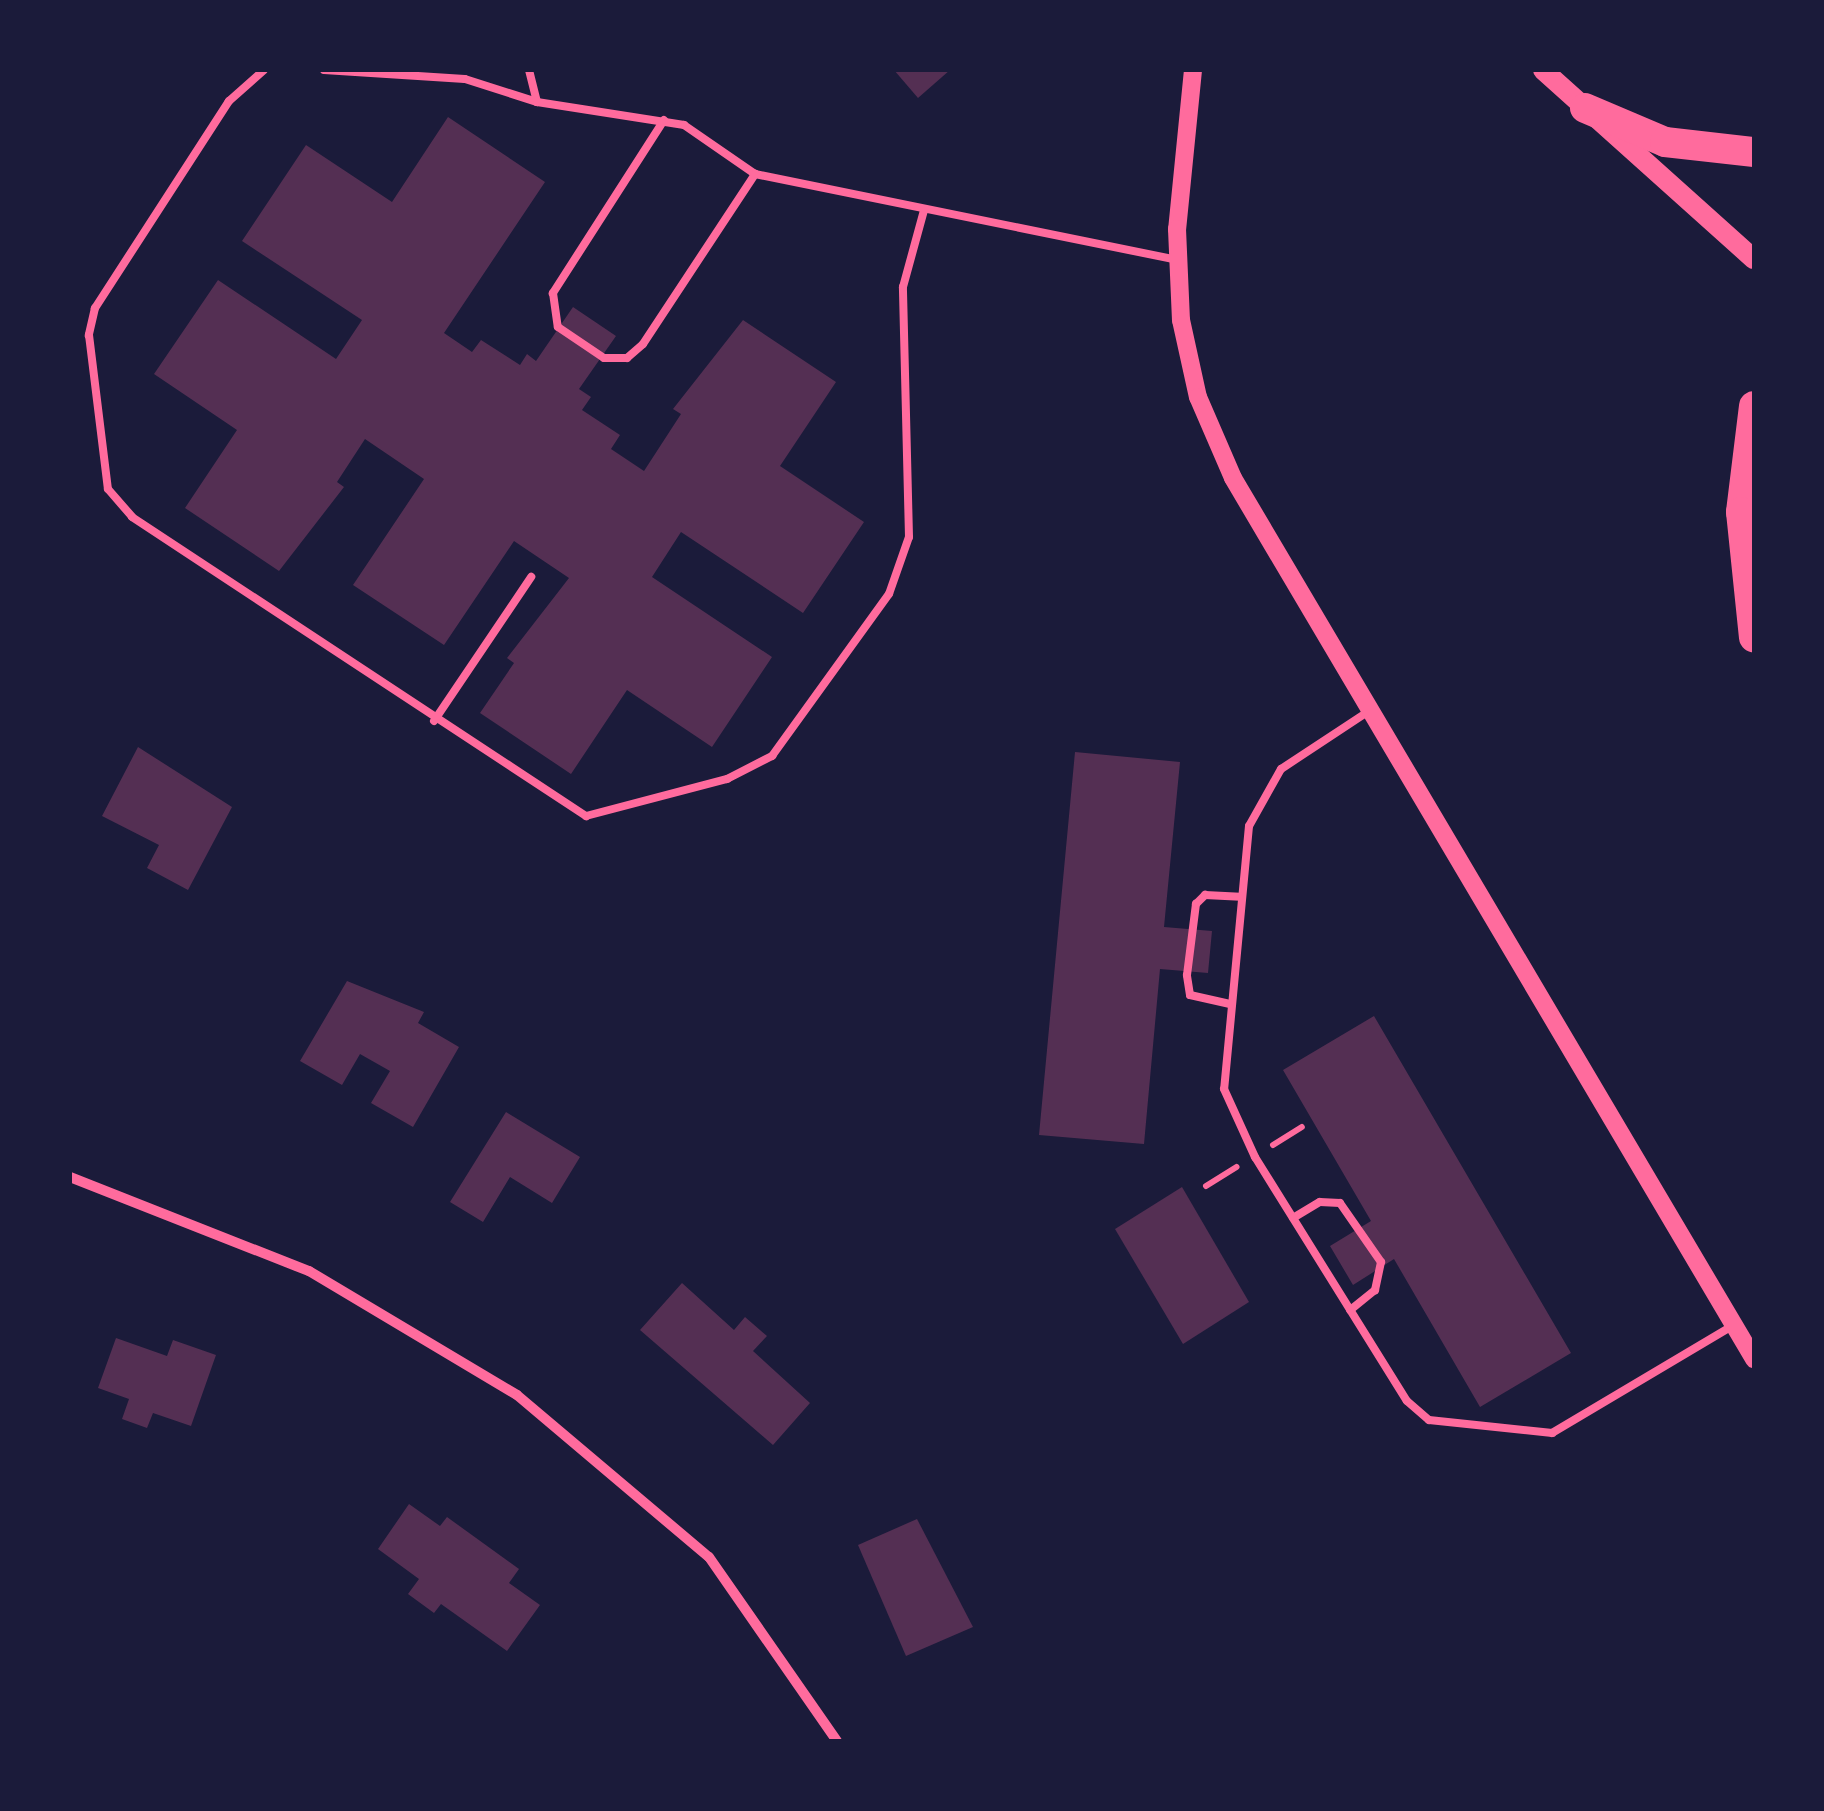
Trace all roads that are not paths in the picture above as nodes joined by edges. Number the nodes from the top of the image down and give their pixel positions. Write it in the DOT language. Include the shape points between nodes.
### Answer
graph roads {
  1 [pos="264,70"];
  2 [pos="324,70"];
  3 [pos="529,70"];
  4 [pos="1194,70"];
  5 [pos="1543,70"];
  6 [pos="537,102"];
  7 [pos="1585,108"];
  8 [pos="664,120"];
  9 [pos="1754,152"];
  10 [pos="755,174"];
  11 [pos="924,210"];
  12 [pos="1754,259"];
  13 [pos="1178,260"];
  14 [pos="1754,406"];
  15 [pos="531,577"];
  16 [pos="1754,636"];
  17 [pos="1370,711"];
  18 [pos="434,721"];
  19 [pos="1240,897"];
  20 [pos="1230,1004"];
  21 [pos="70,1178"];
  22 [pos="1293,1218"];
  23 [pos="1350,1310"];
  24 [pos="1734,1326"];
  25 [pos="1754,1360"];
  26 [pos="837,1741"];
  1 -- 18 [label="lane" via="230,101 94,308 89,335 105,478 132,517"];
  2 -- 6 [label="lane" via="465,79"];
  3 -- 6 [label="lane"];
  4 -- 13 [label="street"];
  5 -- 7 [label="main road"];
  6 -- 8 [label="lane"];
  7 -- 9 [label="highway" via="1666,142"];
  7 -- 12 [label="main road"];
  8 -- 10 [label="lane" via="696,130"];
  8 -- 10 [label="lane" via="554,293 558,328 604,358 627,358 644,344"];
  10 -- 11 [label="lane"];
  11 -- 13 [label="lane"];
  11 -- 18 [label="lane" via="903,287 909,537 900,574 772,756 617,813 575,811"];
  13 -- 17 [label="street" via="1198,396 1233,478"];
  14 -- 16 [label="highway" via="1740,512"];
  15 -- 18 [label="lane"];
  17 -- 19 [label="lane" via="1261,791"];
  17 -- 24 [label="street"];
  19 -- 20 [label="lane"];
  19 -- 20 [label="lane" via="1205,895 1196,904 1186,975 1190,994"];
  20 -- 22 [label="lane" via="1227,1104"];
  21 -- 26 [label="street" via="309,1271 517,1394 710,1556"];
  22 -- 23 [label="lane"];
  22 -- 23 [label="lane" via="1320,1202 1340,1203 1381,1262 1374,1290"];
  23 -- 24 [label="lane" via="1417,1412 1499,1434 1572,1426"];
  24 -- 25 [label="street"];
}
